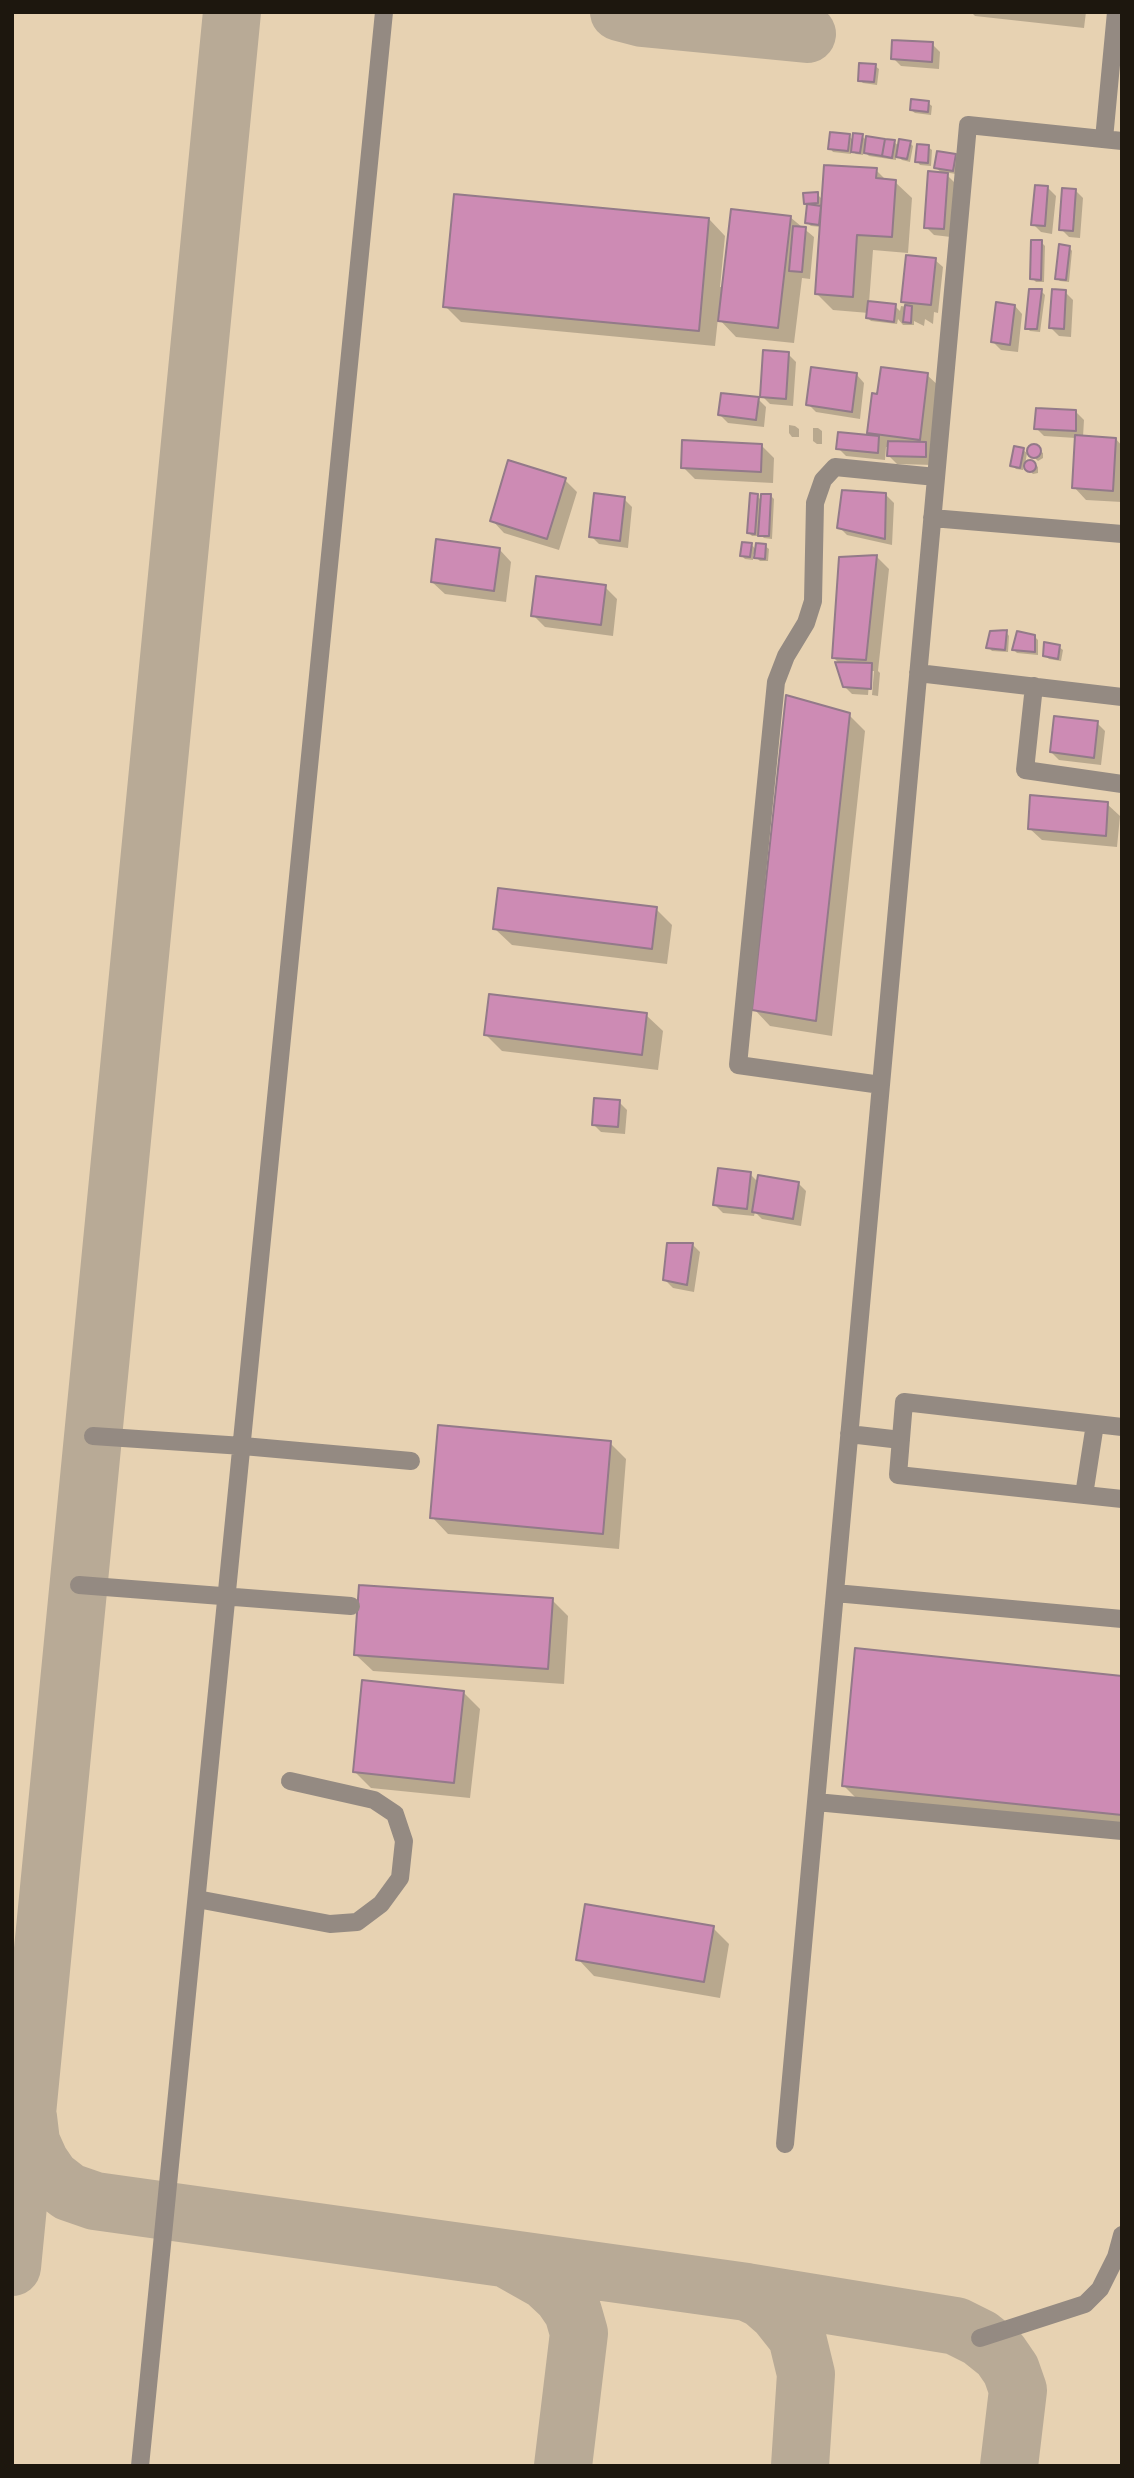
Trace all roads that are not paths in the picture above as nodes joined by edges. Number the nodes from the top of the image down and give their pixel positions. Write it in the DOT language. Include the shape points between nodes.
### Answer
graph roads {
  1 [pos="384,12"];
  2 [pos="1116,12"];
  3 [pos="1113,140"];
  4 [pos="936,477"];
  5 [pos="932,518"];
  6 [pos="1122,534"];
  7 [pos="918,673"];
  8 [pos="1034,686"];
  9 [pos="1122,697"];
  10 [pos="1122,784"];
  11 [pos="881,1085"];
  12 [pos="1095,1424"];
  13 [pos="1122,1427"];
  14 [pos="849,1434"];
  15 [pos="93,1436"];
  16 [pos="901,1440"];
  17 [pos="243,1446"];
  18 [pos="411,1461"];
  19 [pos="1084,1495"];
  20 [pos="1122,1499"];
  21 [pos="79,1585"];
  22 [pos="835,1593"];
  23 [pos="228,1597"];
  24 [pos="351,1606"];
  25 [pos="1122,1619"];
  26 [pos="290,1781"];
  27 [pos="816,1802"];
  28 [pos="1122,1831"];
  29 [pos="197,1899"];
  30 [pos="785,2144"];
  31 [pos="1122,2235"];
  32 [pos="980,2338"];
  33 [pos="140,2466"];
  1 -- 17 [label="street"];
  2 -- 3 [label="street"];
  3 -- 4 [label="street" via="968,125"];
  4 -- 5 [label="street"];
  4 -- 11 [label="street" via="835,467 822,480 815,503 813,601 776,682 738,1065"];
  5 -- 6 [label="street"];
  5 -- 7 [label="street"];
  7 -- 8 [label="street"];
  7 -- 11 [label="street"];
  8 -- 9 [label="street"];
  8 -- 10 [label="street" via="1025,770"];
  11 -- 14 [label="street"];
  12 -- 13 [label="street"];
  12 -- 16 [label="street" via="905,1402"];
  12 -- 19 [label="street"];
  14 -- 16 [label="street"];
  14 -- 22 [label="street"];
  15 -- 17 [label="street"];
  16 -- 19 [label="street" via="898,1475"];
  17 -- 18 [label="street"];
  17 -- 23 [label="street"];
  19 -- 20 [label="street"];
  21 -- 23 [label="street"];
  22 -- 25 [label="street"];
  22 -- 27 [label="street"];
  23 -- 24 [label="street"];
  23 -- 29 [label="street"];
  26 -- 29 [label="street" via="374,1800 395,1815 404,1841 400,1878 381,1904 357,1922 330,1924"];
  27 -- 28 [label="street"];
  27 -- 30 [label="street"];
  29 -- 33 [label="street"];
  31 -- 32 [label="street" via="1100,2289 1085,2304"];
}
